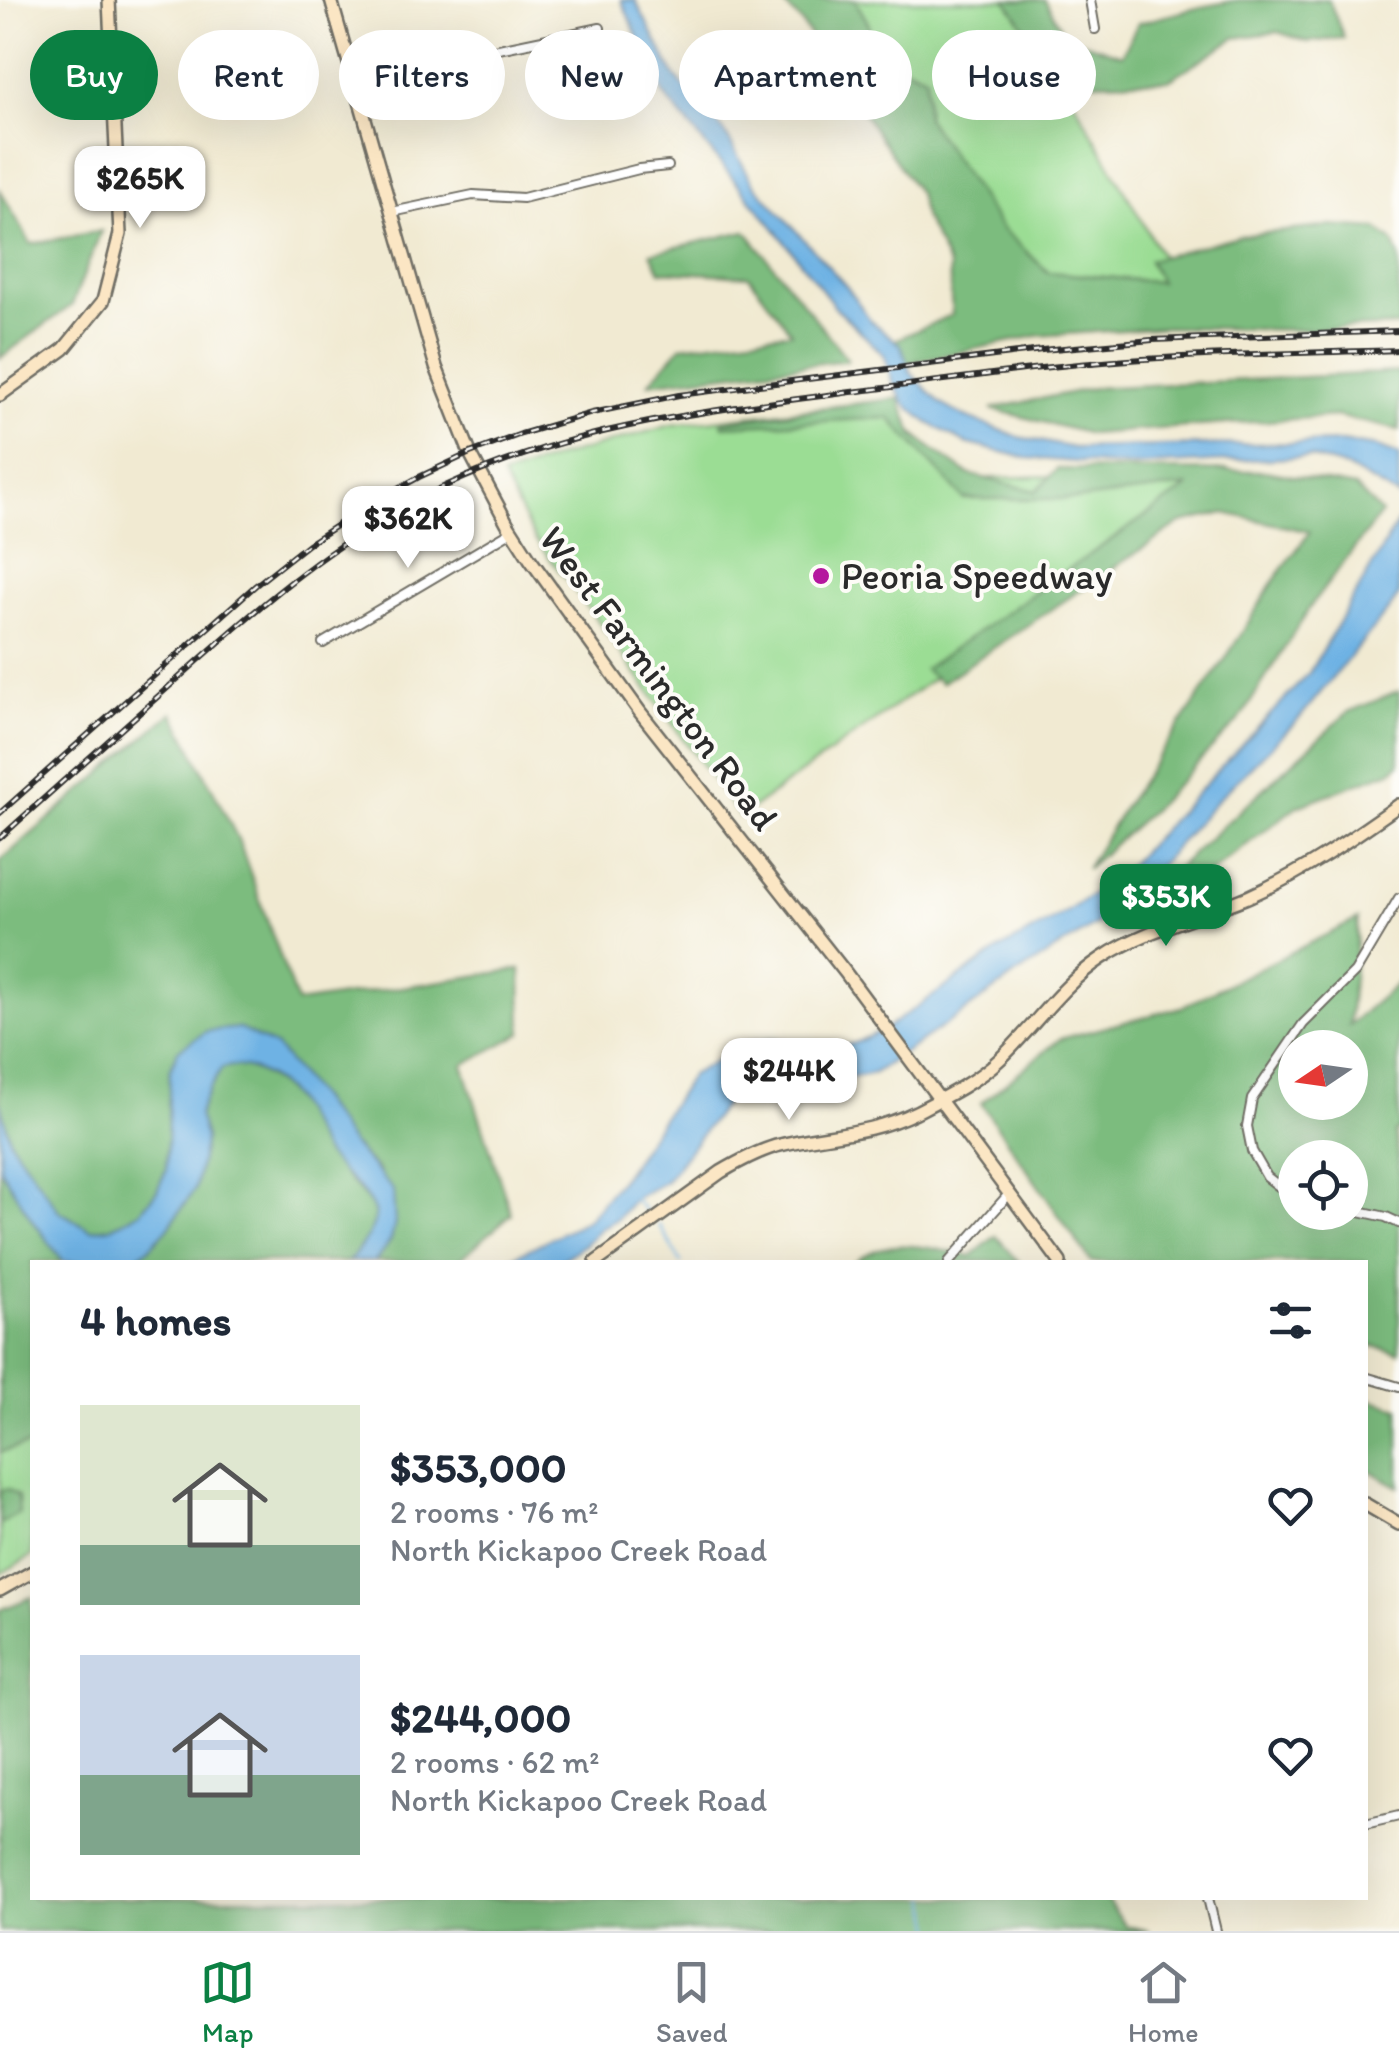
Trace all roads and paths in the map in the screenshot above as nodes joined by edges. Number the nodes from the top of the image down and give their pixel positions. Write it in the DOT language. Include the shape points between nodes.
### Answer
graph roads {
  1 [pos="109,0"];
  2 [pos="331,0"];
  3 [pos="1090,0"];
  4 [pos="600,28"];
  5 [pos="1094,29"];
  6 [pos="340,30"];
  7 [pos="505,47"];
  8 [pos="366,120"];
  9 [pos="668,166"];
  10 [pos="392,212"];
  11 [pos="0,394"];
  12 [pos="512,531"];
  13 [pos="323,643"];
  14 [pos="1399,805"];
  15 [pos="1399,898"];
  16 [pos="939,1100"];
  17 [pos="1278,1186"];
  18 [pos="1009,1194"];
  19 [pos="1368,1214"];
  20 [pos="1399,1223"];
  21 [pos="599,1260"];
  22 [pos="950,1260"];
  23 [pos="1058,1260"];
  24 [pos="1368,1378"];
  25 [pos="1399,1387"];
  26 [pos="1368,1506"];
  27 [pos="1399,1524"];
  28 [pos="30,1573"];
  29 [pos="0,1590"];
  30 [pos="1399,1816"];
  31 [pos="1368,1823"];
  32 [pos="1208,1900"];
  33 [pos="1216,1931"];
  1 -- 11 [label="main road" via="120,234 104,302 64,349"];
  2 -- 6 [label="main road, West Farmington Road"];
  3 -- 5 [label="street"];
  4 -- 7 [label="street"];
  8 -- 10 [label="main road, West Farmington Road"];
  9 -- 10 [label="street" via="523,198 473,195"];
  10 -- 12 [label="main road, West Farmington Road" via="443,387"];
  12 -- 13 [label="street"];
  12 -- 16 [label="main road, West Farmington Road" via="640,712"];
  14 -- 16 [label="main road" via="1282,881 1102,957 998,1061"];
  15 -- 17 [label="street" via="1355,972 1304,1024 1252,1098 1252,1150"];
  16 -- 18 [label="main road, West Farmington Road"];
  16 -- 21 [label="main road" via="875,1128 757,1153"];
  18 -- 22 [label="street"];
  18 -- 23 [label="main road, West Farmington Road"];
  19 -- 20 [label="street"];
  24 -- 25 [label="street"];
  26 -- 27 [label="main road"];
  28 -- 29 [label="main road"];
  30 -- 31 [label="street"];
  32 -- 33 [label="street"];
}
